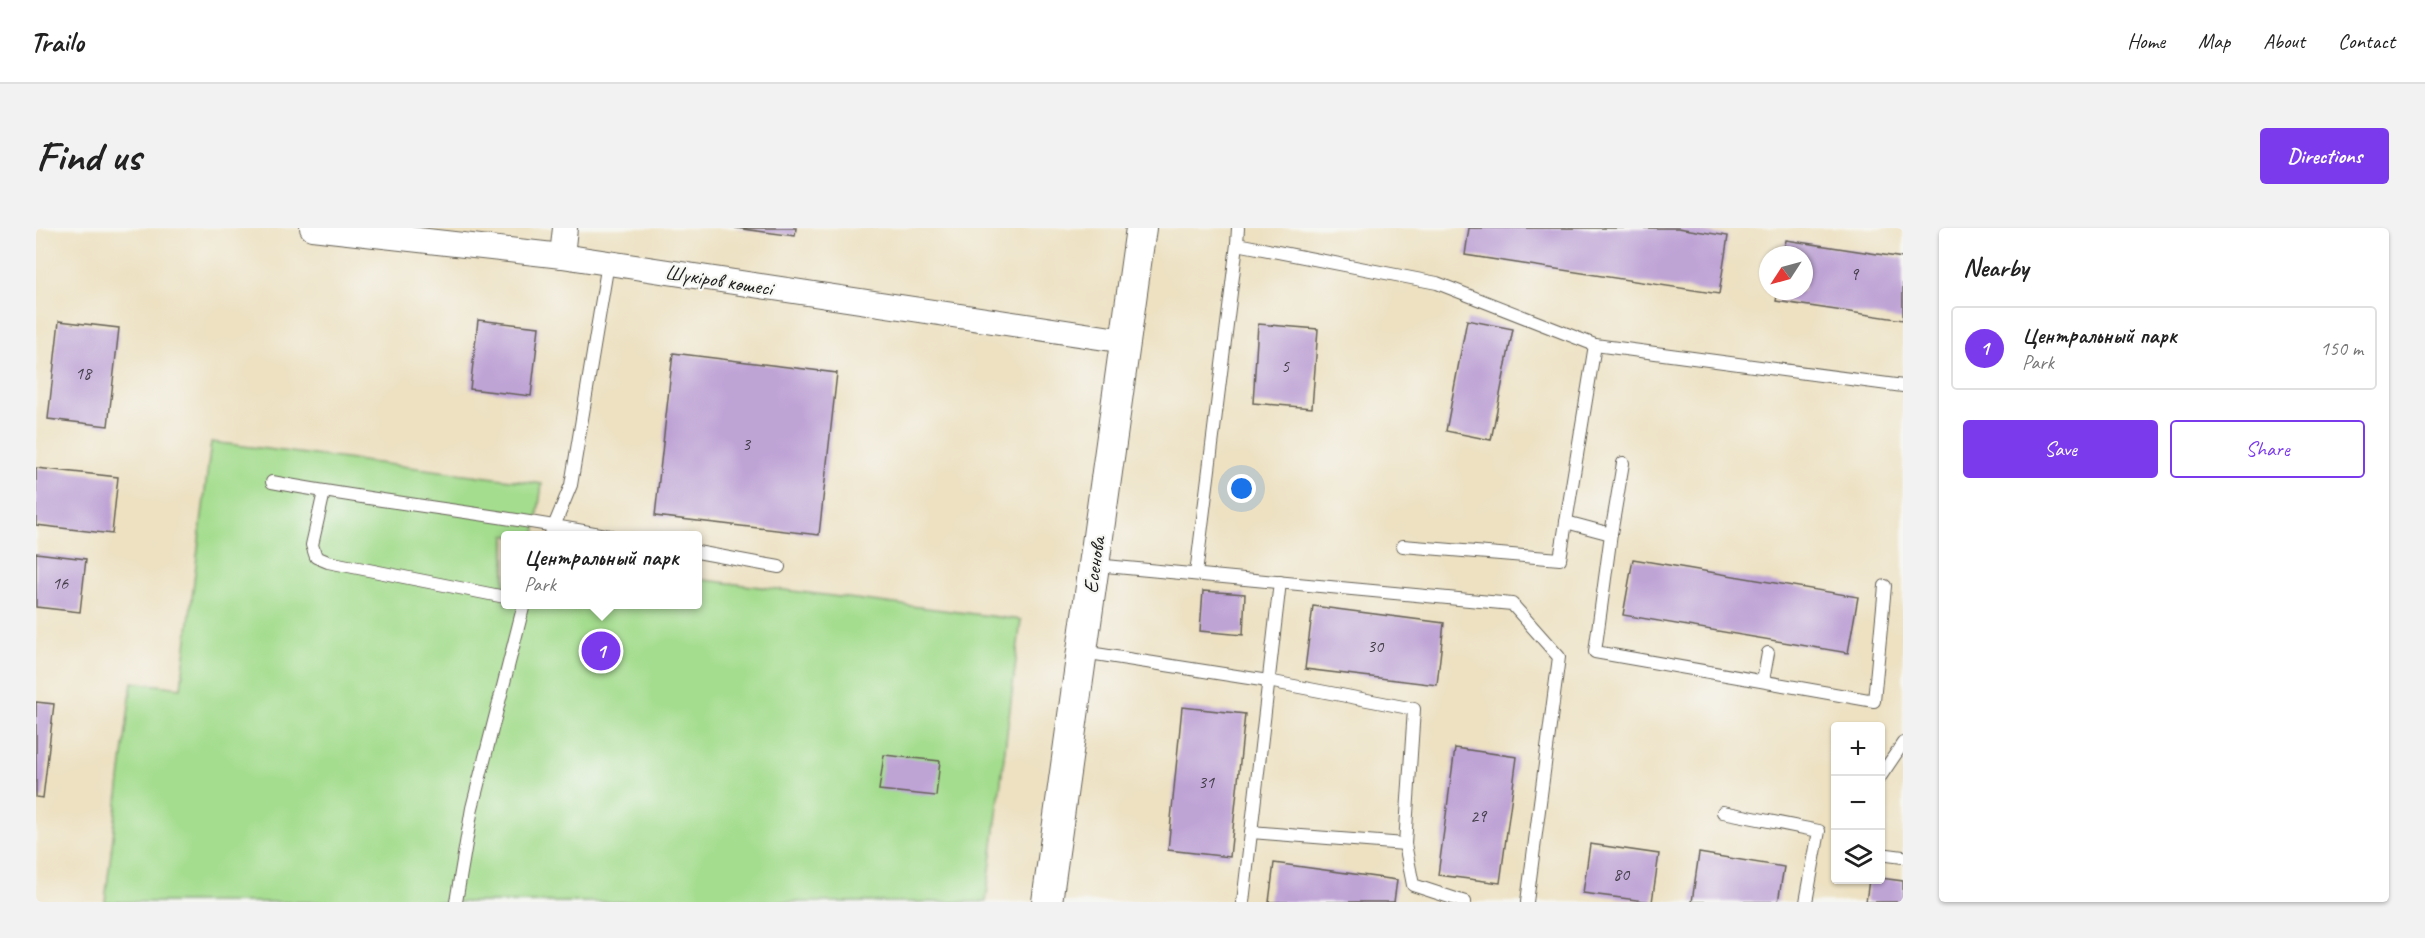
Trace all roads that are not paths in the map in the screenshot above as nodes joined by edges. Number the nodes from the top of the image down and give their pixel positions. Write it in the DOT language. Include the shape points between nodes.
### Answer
graph roads {
  1 [pos="312,228"];
  2 [pos="566,228"];
  3 [pos="1141,228"];
  4 [pos="1238,228"];
  5 [pos="1237,244"];
  6 [pos="562,256"];
  7 [pos="608,263"];
  8 [pos="1125,342"];
  9 [pos="1595,345"];
  10 [pos="1903,386"];
  11 [pos="1623,463"];
  12 [pos="272,482"];
  13 [pos="324,492"];
  14 [pos="1566,522"];
  15 [pos="553,530"];
  16 [pos="1611,534"];
  17 [pos="1404,546"];
  18 [pos="702,553"];
  19 [pos="1094,565"];
  20 [pos="779,567"];
  21 [pos="1196,574"];
  22 [pos="1280,582"];
  23 [pos="1885,586"];
  24 [pos="501,596"];
  25 [pos="523,609"];
  26 [pos="1082,652"];
  27 [pos="1768,653"];
  28 [pos="1268,681"];
  29 [pos="1763,681"];
  30 [pos="1903,743"];
  31 [pos="1882,776"];
  32 [pos="1723,812"];
  33 [pos="1251,832"];
  34 [pos="1405,844"];
  35 [pos="1885,855"];
  36 [pos="1903,857"];
  37 [pos="456,902"];
  38 [pos="1047,902"];
  39 [pos="1243,902"];
  40 [pos="1465,902"];
  41 [pos="1527,902"];
  42 [pos="1806,902"];
  1 -- 6 [label="street, Шүкіров көшесі"];
  2 -- 6 [label="street"];
  3 -- 8 [label="street, Есенова"];
  4 -- 5 [label="lane"];
  5 -- 9 [label="lane" via="1437,282"];
  5 -- 21 [label="lane"];
  6 -- 7 [label="street, Шүкіров көшесі"];
  7 -- 8 [label="street, Шүкіров көшесі"];
  7 -- 15 [label="lane" via="571,485"];
  8 -- 19 [label="street, Есенова"];
  9 -- 10 [label="lane"];
  9 -- 14 [label="lane"];
  11 -- 16 [label="lane"];
  12 -- 13 [label="lane"];
  13 -- 15 [label="lane"];
  13 -- 24 [label="lane" via="312,544 316,558"];
  14 -- 16 [label="lane"];
  14 -- 17 [label="lane" via="1560,559"];
  16 -- 29 [label="lane" via="1595,652"];
  18 -- 20 [label="lane"];
  19 -- 21 [label="lane"];
  19 -- 26 [label="street, Есенова"];
  21 -- 22 [label="lane"];
  22 -- 28 [label="lane"];
  22 -- 41 [label="lane" via="1512,604 1559,657"];
  23 -- 29 [label="lane" via="1874,701"];
  25 -- 37 [label="lane" via="472,808"];
  26 -- 28 [label="lane"];
  26 -- 38 [label="street, Есенова"];
  27 -- 29 [label="lane"];
  28 -- 33 [label="lane"];
  28 -- 34 [label="lane" via="1413,709"];
  30 -- 31 [label="lane"];
  32 -- 42 [label="lane" via="1819,831"];
  33 -- 34 [label="lane"];
  33 -- 39 [label="lane"];
  34 -- 40 [label="lane" via="1413,885"];
  35 -- 36 [label="lane"];
}
